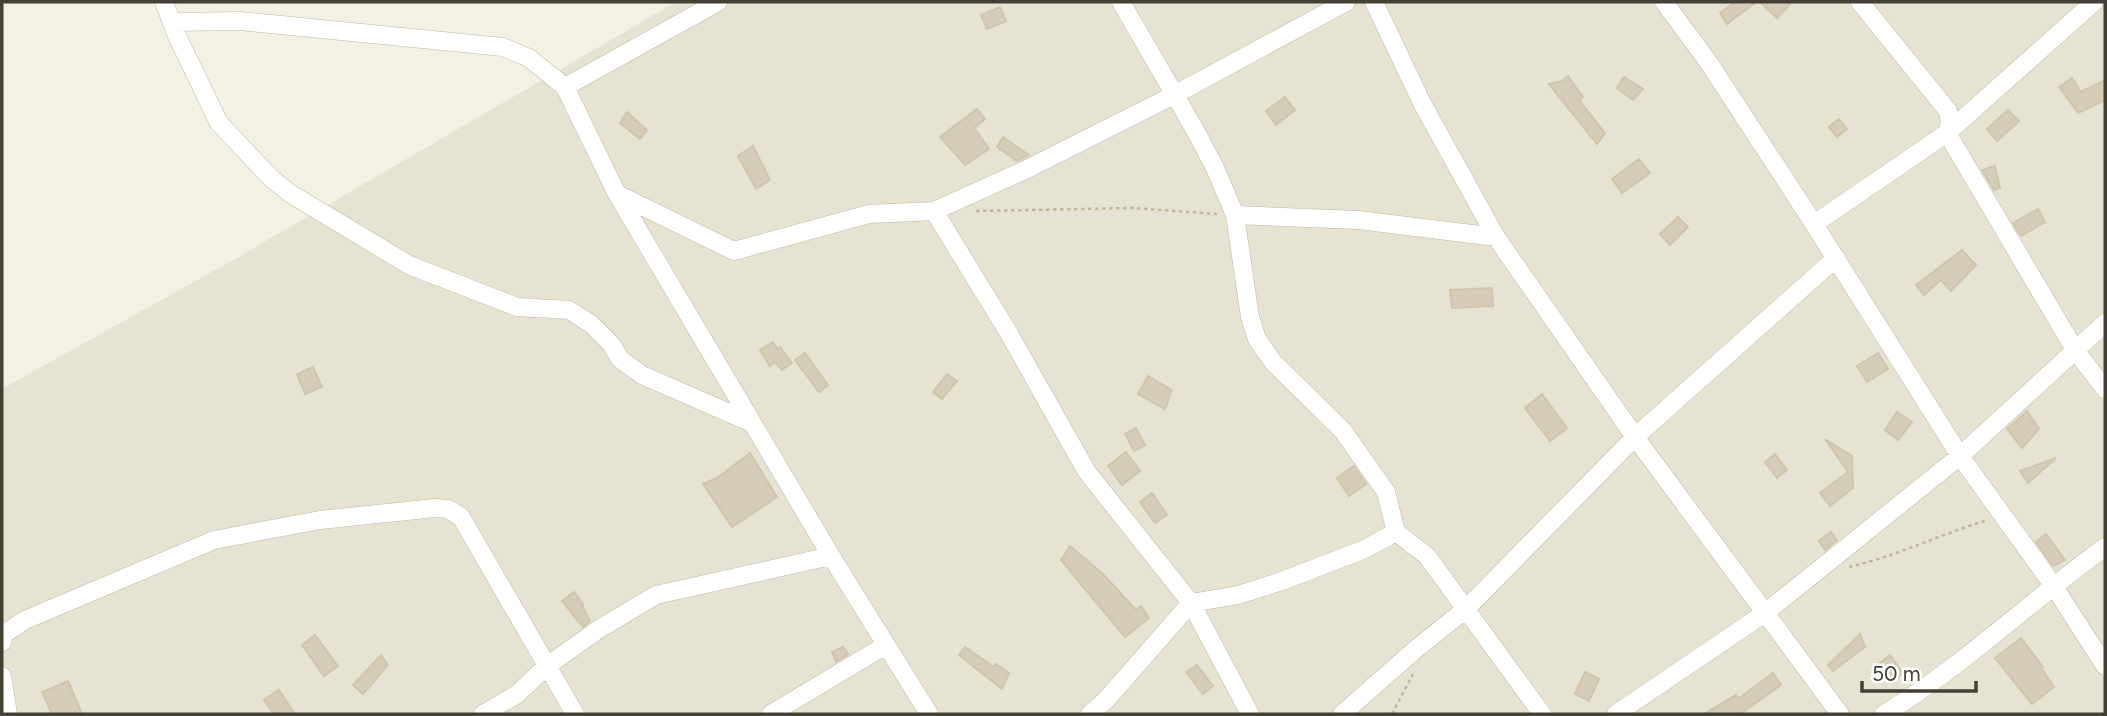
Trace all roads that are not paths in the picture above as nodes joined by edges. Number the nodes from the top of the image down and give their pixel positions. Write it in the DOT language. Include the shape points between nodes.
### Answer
graph roads {
  1 [pos="164,2"];
  2 [pos="718,2"];
  3 [pos="1121,2"];
  4 [pos="1346,2"];
  5 [pos="1374,2"];
  6 [pos="1664,2"];
  7 [pos="1860,2"];
  8 [pos="2094,2"];
  9 [pos="172,22"];
  10 [pos="565,87"];
  11 [pos="1176,94"];
  12 [pos="1947,133"];
  13 [pos="617,194"];
  14 [pos="934,211"];
  15 [pos="1235,215"];
  16 [pos="1814,224"];
  17 [pos="1496,237"];
  18 [pos="1836,258"];
  19 [pos="2105,323"];
  20 [pos="2075,350"];
  21 [pos="2105,389"];
  22 [pos="752,423"];
  23 [pos="1635,436"];
  24 [pos="1959,456"];
  25 [pos="1396,532"];
  26 [pos="2105,547"];
  27 [pos="831,556"];
  28 [pos="2053,585"];
  29 [pos="1191,603"];
  30 [pos="1466,609"];
  31 [pos="1765,614"];
  32 [pos="2,642"];
  33 [pos="886,645"];
  34 [pos="547,666"];
  35 [pos="2105,666"];
  36 [pos="2,676"];
  37 [pos="8,714"];
  38 [pos="483,714"];
  39 [pos="575,714"];
  40 [pos="771,714"];
  41 [pos="929,714"];
  42 [pos="1090,714"];
  43 [pos="1250,714"];
  44 [pos="1342,714"];
  45 [pos="1542,714"];
  46 [pos="1616,714"];
  47 [pos="1840,714"];
  48 [pos="1884,714"];
  1 -- 9 [label="street"];
  2 -- 10 [label="street"];
  3 -- 11 [label="street"];
  4 -- 11 [label="street"];
  5 -- 17 [label="street" via="1422,103"];
  6 -- 16 [label="street"];
  7 -- 12 [label="street" via="1948,111"];
  8 -- 12 [label="street"];
  9 -- 10 [label="street" via="240,21 503,47 529,58"];
  9 -- 22 [label="street" via="219,123 291,194 409,265 516,307 569,310 591,324 620,359 642,375"];
  10 -- 13 [label="street"];
  11 -- 14 [label="street"];
  11 -- 15 [label="street"];
  12 -- 16 [label="street"];
  12 -- 20 [label="street"];
  13 -- 14 [label="street" via="734,251 869,214"];
  13 -- 22 [label="street"];
  14 -- 29 [label="street" via="1087,472"];
  15 -- 17 [label="street" via="1358,220"];
  15 -- 25 [label="street" via="1257,339 1273,362 1343,431 1386,492"];
  16 -- 18 [label="street"];
  17 -- 23 [label="street"];
  18 -- 23 [label="street"];
  18 -- 24 [label="street"];
  19 -- 20 [label="street"];
  20 -- 21 [label="street"];
  20 -- 24 [label="street"];
  22 -- 27 [label="street"];
  23 -- 30 [label="street"];
  23 -- 31 [label="street"];
  24 -- 28 [label="street"];
  24 -- 31 [label="street"];
  25 -- 29 [label="street" via="1282,581"];
  25 -- 30 [label="street" via="1427,556"];
  26 -- 28 [label="street"];
  27 -- 33 [label="street"];
  27 -- 34 [label="street" via="656,595"];
  28 -- 35 [label="street"];
  28 -- 48 [label="street" via="1923,690"];
  29 -- 42 [label="street"];
  29 -- 43 [label="street"];
  30 -- 44 [label="street"];
  30 -- 45 [label="street"];
  31 -- 46 [label="street"];
  31 -- 47 [label="street"];
  32 -- 34 [label="street" via="4,634 25,620 214,540 320,520 435,508 461,517"];
  33 -- 40 [label="street"];
  33 -- 41 [label="street"];
  34 -- 38 [label="street" via="516,695"];
  34 -- 39 [label="street"];
  36 -- 37 [label="street"];
}
